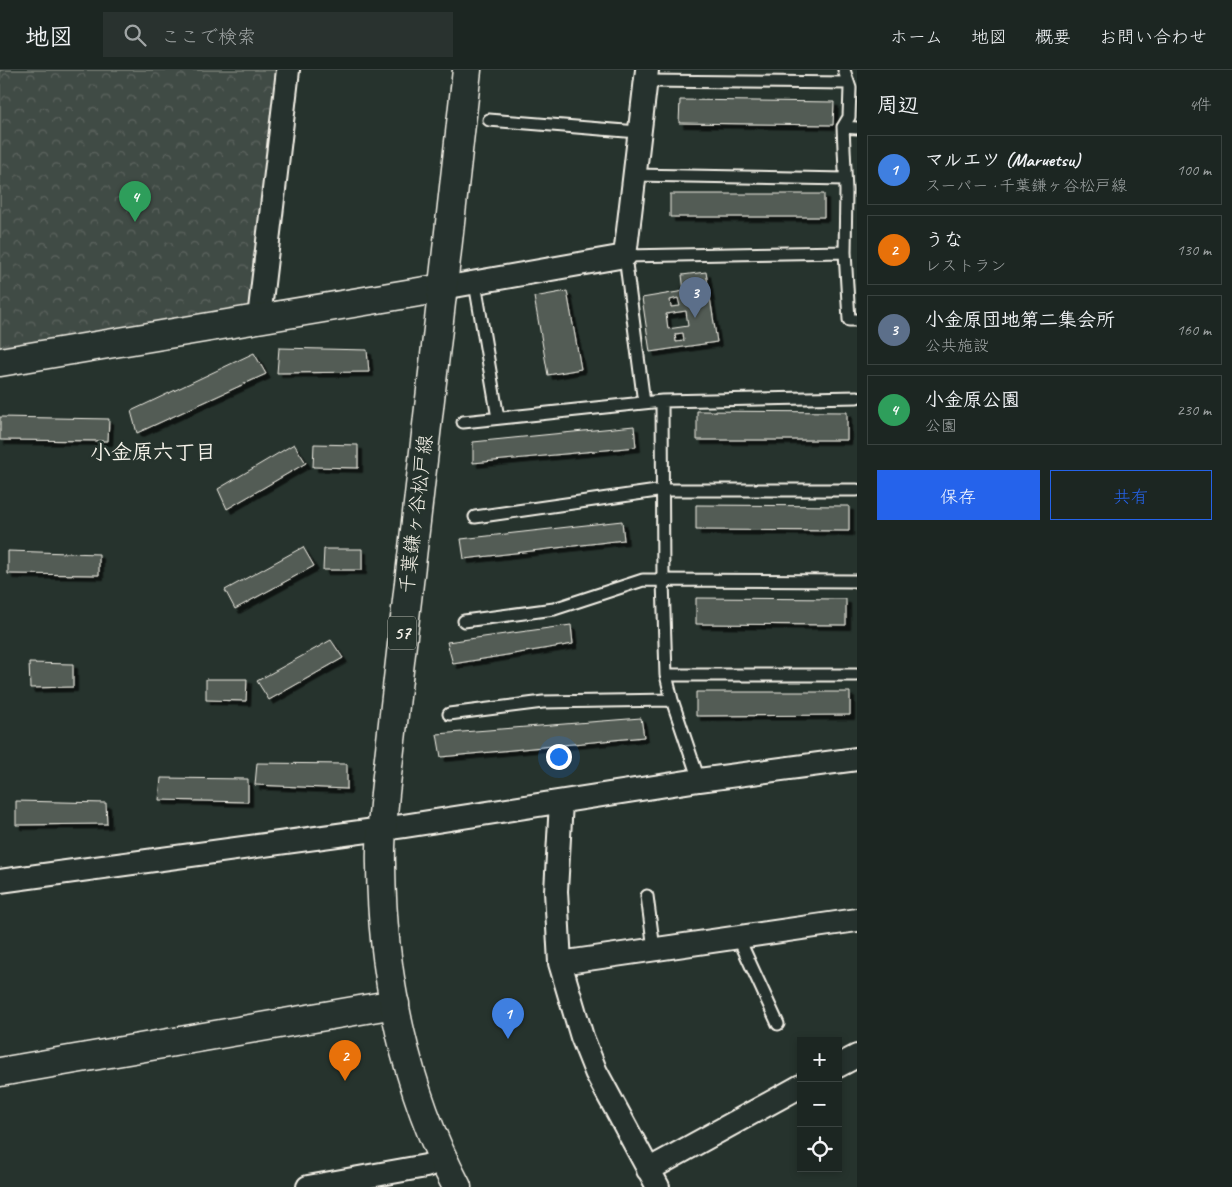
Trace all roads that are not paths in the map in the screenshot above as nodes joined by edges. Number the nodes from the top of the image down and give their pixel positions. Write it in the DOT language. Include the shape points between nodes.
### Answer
graph roads {
  1 [pos="288,70"];
  2 [pos="467,70"];
  3 [pos="844,70"];
  4 [pos="646,76"];
  5 [pos="848,83"];
  6 [pos="489,120"];
  7 [pos="843,127"];
  8 [pos="857,128"];
  9 [pos="638,132"];
  10 [pos="634,175"];
  11 [pos="845,179"];
  12 [pos="845,252"];
  13 [pos="625,256"];
  14 [pos="475,283"];
  15 [pos="443,288"];
  16 [pos="259,318"];
  17 [pos="857,320"];
  18 [pos="0,362"];
  19 [pos="857,397"];
  20 [pos="662,401"];
  21 [pos="644,403"];
  22 [pos="498,418"];
  23 [pos="463,422"];
  24 [pos="664,490"];
  25 [pos="857,490"];
  26 [pos="475,517"];
  27 [pos="663,580"];
  28 [pos="857,581"];
  29 [pos="464,621"];
  30 [pos="666,675"];
  31 [pos="857,676"];
  32 [pos="672,700"];
  33 [pos="448,714"];
  34 [pos="857,759"];
  35 [pos="699,780"];
  36 [pos="561,802"];
  37 [pos="382,828"];
  38 [pos="0,881"];
  39 [pos="647,896"];
  40 [pos="857,920"];
  41 [pos="738,937"];
  42 [pos="654,949"];
  43 [pos="560,963"];
  44 [pos="395,1004"];
  45 [pos="778,1024"];
  46 [pos="857,1056"];
  47 [pos="842,1064"];
  48 [pos="0,1072"];
  49 [pos="797,1088"];
  50 [pos="443,1160"];
  51 [pos="653,1178"];
  52 [pos="308,1187"];
  53 [pos="457,1187"];
  1 -- 16 [label="street"];
  2 -- 15 [label="main road, 千葉鎌ヶ谷松戸線 / 57"];
  3 -- 5 [label="lane"];
  4 -- 5 [label="lane"];
  4 -- 9 [label="street"];
  5 -- 7 [label="lane" via="849,117"];
  6 -- 9 [label="lane"];
  7 -- 8 [label="lane"];
  7 -- 11 [label="lane"];
  9 -- 10 [label="street"];
  10 -- 11 [label="lane"];
  10 -- 13 [label="street"];
  11 -- 12 [label="lane"];
  12 -- 13 [label="lane"];
  12 -- 17 [label="lane" via="849,320"];
  13 -- 14 [label="street"];
  13 -- 21 [label="lane"];
  14 -- 15 [label="street"];
  14 -- 22 [label="lane"];
  15 -- 16 [label="main road"];
  15 -- 37 [label="main road, 千葉鎌ヶ谷松戸線 / 57"];
  16 -- 18 [label="main road"];
  19 -- 20 [label="lane"];
  20 -- 21 [label="lane"];
  20 -- 24 [label="lane"];
  21 -- 22 [label="lane"];
  22 -- 23 [label="lane"];
  24 -- 25 [label="lane"];
  24 -- 26 [label="lane"];
  24 -- 27 [label="lane"];
  27 -- 28 [label="lane"];
  27 -- 29 [label="lane" via="643,580 554,609"];
  27 -- 30 [label="lane"];
  30 -- 31 [label="lane"];
  30 -- 32 [label="lane"];
  32 -- 33 [label="lane" via="542,702"];
  32 -- 35 [label="lane"];
  34 -- 35 [label="street"];
  35 -- 36 [label="street"];
  36 -- 37 [label="street"];
  36 -- 43 [label="street" via="556,891"];
  37 -- 38 [label="street"];
  37 -- 44 [label="main road, 千葉鎌ヶ谷松戸線 / 57" via="383,915"];
  39 -- 42 [label="lane"];
  40 -- 41 [label="street"];
  41 -- 42 [label="street"];
  41 -- 45 [label="lane"];
  42 -- 43 [label="street"];
  43 -- 51 [label="street" via="596,1072"];
  44 -- 48 [label="main road"];
  44 -- 50 [label="main road, 千葉鎌ヶ谷松戸線 / 57" via="419,1098"];
  46 -- 47 [label="street"];
  49 -- 51 [label="street"];
  50 -- 52 [label="street" via="426,1166"];
  50 -- 53 [label="main road, 千葉鎌ヶ谷松戸線 / 57"];
}
